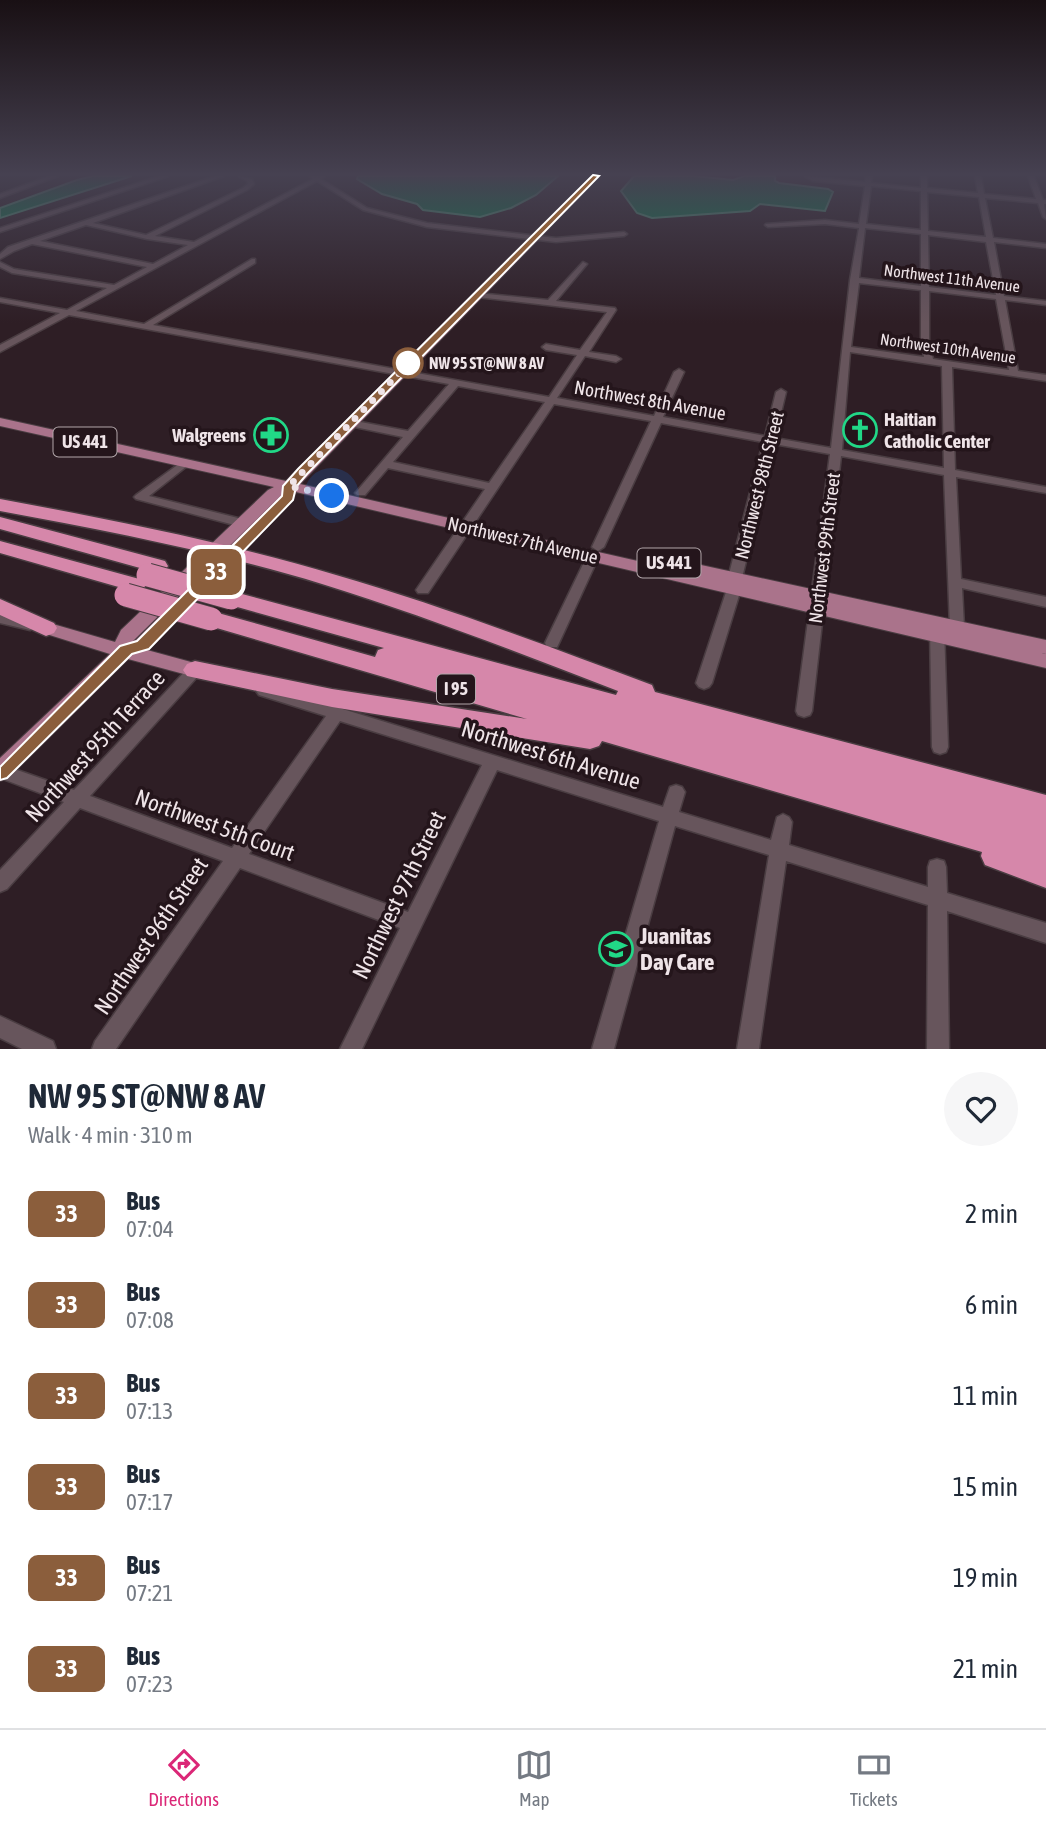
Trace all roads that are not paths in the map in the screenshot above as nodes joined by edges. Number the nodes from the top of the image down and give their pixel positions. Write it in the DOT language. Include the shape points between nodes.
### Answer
graph roads {
  1 [pos="81,225"];
  2 [pos="95,225"];
  3 [pos="171,225"];
  4 [pos="230,225"];
  5 [pos="427,225"];
  6 [pos="549,225"];
  7 [pos="853,225"];
  8 [pos="925,225"];
  9 [pos="987,225"];
  10 [pos="863,226"];
  11 [pos="925,232"];
  12 [pos="624,234"];
  13 [pos="147,237"];
  14 [pos="535,239"];
  15 [pos="990,240"];
  16 [pos="33,242"];
  17 [pos="196,244"];
  18 [pos="1046,246"];
  19 [pos="0,257"];
  20 [pos="252,261"];
  21 [pos="0,264"];
  22 [pos="583,264"];
  23 [pos="154,267"];
  24 [pos="854,280"];
  25 [pos="115,287"];
  26 [pos="927,288"];
  27 [pos="477,295"];
  28 [pos="1001,298"];
  29 [pos="0,300"];
  30 [pos="1046,303"];
  31 [pos="549,304"];
  32 [pos="612,310"];
  33 [pos="66,313"];
  34 [pos="144,327"];
  35 [pos="546,347"];
  36 [pos="0,349"];
  37 [pos="846,349"];
  38 [pos="582,353"];
  39 [pos="617,359"];
  40 [pos="929,361"];
  41 [pos="947,363"];
  42 [pos="400,372"];
  43 [pos="679,372"];
  44 [pos="1014,373"];
  45 [pos="1046,378"];
  46 [pos="455,383"];
  47 [pos="781,393"];
  48 [pos="552,400"];
  49 [pos="0,413"];
  50 [pos="657,419"];
  51 [pos="0,422"];
  52 [pos="350,424"];
  53 [pos="35,430"];
  54 [pos="81,431"];
  55 [pos="410,436"];
  56 [pos="770,439"];
  57 [pos="100,445"];
  58 [pos="163,449"];
  59 [pos="836,451"];
  60 [pos="183,464"];
  61 [pos="386,464"];
  62 [pos="948,472"];
  63 [pos="293,482"];
  64 [pos="492,487"];
  65 [pos="1046,490"];
  66 [pos="360,493"];
  67 [pos="0,505"];
  68 [pos="468,522"];
  69 [pos="0,523"];
  70 [pos="242,523"];
  71 [pos="0,534"];
  72 [pos="0,547"];
  73 [pos="224,552"];
  74 [pos="596,552"];
  75 [pos="0,559"];
  76 [pos="142,580"];
  77 [pos="954,582"];
  78 [pos="735,583"];
  79 [pos="423,590"];
  80 [pos="817,602"];
  81 [pos="1046,602"];
  82 [pos="225,603"];
  83 [pos="0,606"];
  84 [pos="0,618"];
  85 [pos="957,627"];
  86 [pos="46,628"];
  87 [pos="937,629"];
  88 [pos="552,642"];
  89 [pos="1046,648"];
  90 [pos="126,650"];
  91 [pos="1040,657"];
  92 [pos="195,670"];
  93 [pos="704,683"];
  94 [pos="804,710"];
  95 [pos="336,714"];
  96 [pos="714,717"];
  97 [pos="940,747"];
  98 [pos="863,757"];
  99 [pos="701,760"];
  100 [pos="492,762"];
  101 [pos="1,772"];
  102 [pos="676,792"];
  103 [pos="1046,794"];
  104 [pos="77,800"];
  105 [pos="860,805"];
  106 [pos="1046,807"];
  107 [pos="669,818"];
  108 [pos="783,822"];
  109 [pos="1046,823"];
  110 [pos="1046,841"];
  111 [pos="780,852"];
  112 [pos="1046,858"];
  113 [pos="233,859"];
  114 [pos="937,867"];
  115 [pos="1046,875"];
  116 [pos="0,883"];
  117 [pos="936,899"];
  118 [pos="412,923"];
  119 [pos="1046,933"];
  120 [pos="0,1027"];
  121 [pos="45,1049"];
  122 [pos="103,1049"];
  123 [pos="351,1049"];
  124 [pos="603,1049"];
  125 [pos="748,1049"];
  126 [pos="938,1049"];
  1 -- 16 [label="street"];
  2 -- 13 [label="street"];
  3 -- 13 [label="street"];
  4 -- 17 [label="street"];
  5 -- 14 [label="street"];
  6 -- 14 [label="main road"];
  7 -- 10 [label="street"];
  8 -- 11 [label="street"];
  9 -- 15 [label="street"];
  10 -- 11 [label="street"];
  10 -- 24 [label="street, Northwest 99th Street"];
  11 -- 15 [label="street"];
  11 -- 26 [label="street"];
  12 -- 14 [label="street"];
  13 -- 17 [label="street"];
  14 -- 27 [label="main road"];
  15 -- 18 [label="street"];
  15 -- 28 [label="street"];
  16 -- 19 [label="street"];
  16 -- 23 [label="street"];
  17 -- 23 [label="street"];
  20 -- 34 [label="street"];
  21 -- 25 [label="street" via="12,271"];
  22 -- 31 [label="street"];
  23 -- 25 [label="street"];
  24 -- 26 [label="street, Northwest 11th Avenue"];
  24 -- 37 [label="street, Northwest 99th Street"];
  25 -- 33 [label="street"];
  26 -- 28 [label="street, Northwest 11th Avenue"];
  26 -- 40 [label="street"];
  27 -- 31 [label="street"];
  27 -- 42 [label="main road"];
  28 -- 30 [label="street, Northwest 11th Avenue"];
  28 -- 44 [label="street"];
  29 -- 33 [label="street, Northwest 8th Avenue"];
  31 -- 32 [label="street"];
  32 -- 38 [label="street"];
  33 -- 34 [label="street, Northwest 8th Avenue"];
  33 -- 36 [label="street"];
  34 -- 42 [label="street, Northwest 8th Avenue"];
  35 -- 38 [label="street"];
  37 -- 40 [label="street, Northwest 10th Avenue"];
  37 -- 59 [label="street, Northwest 99th Street"];
  38 -- 39 [label="street"];
  38 -- 48 [label="street"];
  40 -- 41 [label="street, Northwest 10th Avenue"];
  41 -- 44 [label="street, Northwest 10th Avenue"];
  41 -- 62 [label="street"];
  42 -- 46 [label="street, Northwest 8th Avenue"];
  42 -- 52 [label="main road"];
  43 -- 50 [label="street"];
  44 -- 45 [label="street, Northwest 10th Avenue"];
  46 -- 48 [label="street, Northwest 8th Avenue"];
  46 -- 55 [label="street"];
  47 -- 56 [label="street, Northwest 98th Street"];
  48 -- 50 [label="street, Northwest 8th Avenue"];
  48 -- 64 [label="street"];
  49 -- 54 [label="main road, Northwest 7th Avenue / US 441"];
  50 -- 56 [label="street, Northwest 8th Avenue"];
  50 -- 74 [label="street"];
  51 -- 53 [label="main road, Northwest 7th Avenue / US 441"];
  52 -- 55 [label="street"];
  52 -- 63 [label="main road"];
  53 -- 54 [label="main road"];
  53 -- 57 [label="main road, Northwest 7th Avenue / US 441"];
  54 -- 58 [label="main road, Northwest 7th Avenue / US 441"];
  55 -- 61 [label="street"];
  56 -- 59 [label="street, Northwest 8th Avenue"];
  56 -- 78 [label="street, Northwest 98th Street"];
  57 -- 58 [label="main road" via="114,442"];
  57 -- 60 [label="main road, Northwest 7th Avenue / US 441"];
  58 -- 63 [label="main road, Northwest 7th Avenue / US 441"];
  59 -- 62 [label="street, Northwest 8th Avenue"];
  59 -- 80 [label="street, Northwest 99th Street"];
  60 -- 63 [label="main road, Northwest 7th Avenue / US 441"];
  60 -- 70 [label="street" via="141,497"];
  61 -- 64 [label="street"];
  61 -- 66 [label="street"];
  62 -- 65 [label="street, Northwest 8th Avenue"];
  62 -- 77 [label="street"];
  63 -- 66 [label="main road, Northwest 7th Avenue / US 441"];
  63 -- 68 [label="main road, Northwest 7th Avenue / US 441"];
  63 -- 70 [label="main road"];
  63 -- 73 [label="main road" via="288,497"];
  64 -- 68 [label="street"];
  66 -- 68 [label="main road, Northwest 7th Avenue / US 441"];
  67 -- 73 [label="highway" via="132,529"];
  68 -- 74 [label="main road, Northwest 7th Avenue / US 441"];
  68 -- 74 [label="main road, Northwest 7th Avenue / US 441" via="534,542 548,540"];
  68 -- 79 [label="street"];
  69 -- 76 [label="highway, I 95"];
  70 -- 73 [label="main road"];
  71 -- 76 [label="highway"];
  72 -- 76 [label="highway"];
  73 -- 90 [label="main road" via="143,645"];
  73 -- 96 [label="highway" via="373,594"];
  74 -- 78 [label="main road, Northwest 7th Avenue / US 441"];
  74 -- 88 [label="street"];
  75 -- 76 [label="highway, I 95"];
  76 -- 82 [label="highway, I 95, bridge"];
  76 -- 82 [label="highway, bridge"];
  77 -- 81 [label="street"];
  77 -- 85 [label="street"];
  78 -- 80 [label="main road, Northwest 7th Avenue / US 441"];
  78 -- 93 [label="street, Northwest 98th Street"];
  80 -- 87 [label="main road, Northwest 7th Avenue / US 441"];
  80 -- 94 [label="street, Northwest 99th Street"];
  82 -- 96 [label="highway, I 95"];
  82 -- 99 [label="highway, I 95"];
  82 -- 109 [label="highway"];
  82 -- 110 [label="highway"];
  83 -- 86 [label="highway"];
  84 -- 86 [label="street, Northwest 6th Avenue"];
  85 -- 87 [label="main road, Northwest 7th Avenue / US 441"];
  85 -- 89 [label="main road, Northwest 7th Avenue / US 441"];
  86 -- 90 [label="main road, Northwest 6th Avenue"];
  87 -- 91 [label="main road, Northwest 7th Avenue / US 441"];
  87 -- 97 [label="street"];
  90 -- 92 [label="main road, Northwest 6th Avenue"];
  90 -- 101 [label="main road"];
  92 -- 95 [label="street, Northwest 6th Avenue"];
  92 -- 99 [label="highway" via="332,698"];
  92 -- 104 [label="street, Northwest 95th Terrace"];
  95 -- 100 [label="street, Northwest 6th Avenue"];
  95 -- 113 [label="street, Northwest 96th Street"];
  96 -- 98 [label="highway, I 95"];
  98 -- 103 [label="highway"];
  98 -- 106 [label="highway, I 95"];
  99 -- 105 [label="highway, I 95"];
  100 -- 107 [label="street, Northwest 6th Avenue"];
  100 -- 118 [label="street, Northwest 97th Street"];
  101 -- 104 [label="street, Northwest 5th Court"];
  102 -- 107 [label="street"];
  104 -- 113 [label="street, Northwest 5th Court"];
  104 -- 116 [label="street, Northwest 95th Terrace"];
  105 -- 112 [label="highway, I 95"];
  105 -- 115 [label="highway"];
  107 -- 111 [label="street, Northwest 6th Avenue"];
  107 -- 124 [label="street"];
  108 -- 111 [label="street"];
  111 -- 117 [label="street, Northwest 6th Avenue"];
  111 -- 125 [label="street"];
  113 -- 118 [label="street, Northwest 5th Court"];
  113 -- 122 [label="street, Northwest 96th Street"];
  114 -- 117 [label="street"];
  117 -- 119 [label="street, Northwest 6th Avenue"];
  117 -- 126 [label="street"];
  118 -- 123 [label="street, Northwest 97th Street"];
  120 -- 121 [label="street"];
}
